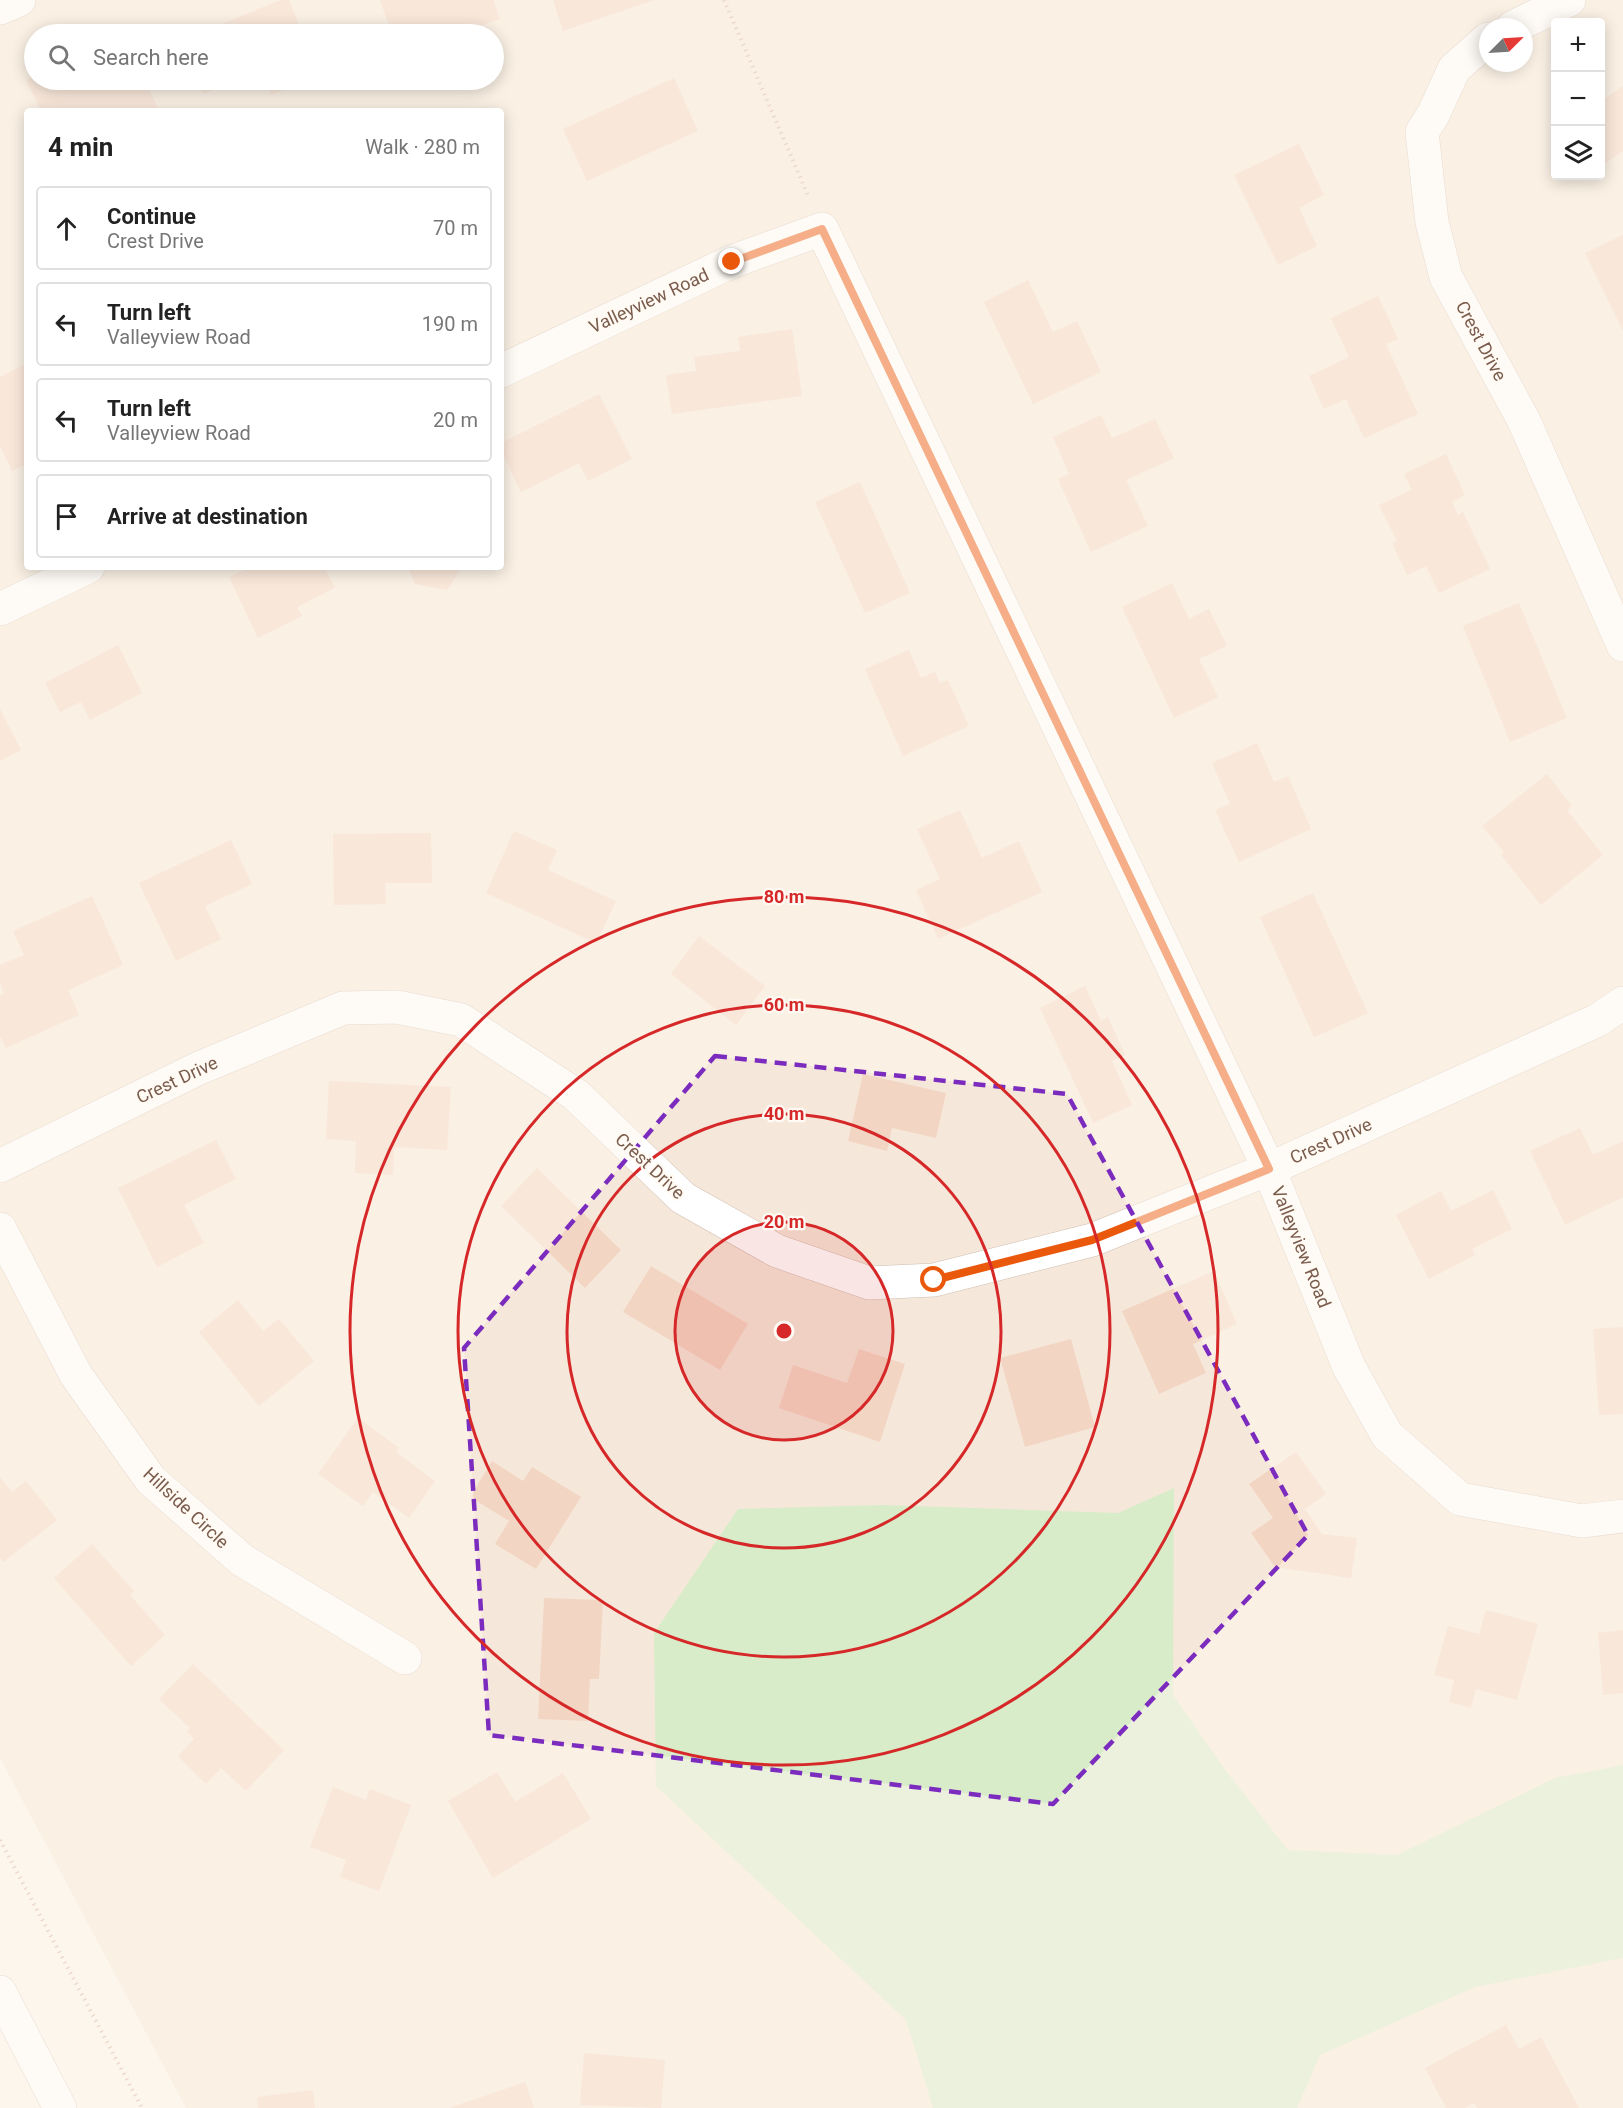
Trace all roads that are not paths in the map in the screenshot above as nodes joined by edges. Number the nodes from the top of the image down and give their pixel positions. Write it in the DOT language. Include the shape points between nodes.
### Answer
graph roads {
  1 [pos="19,0"];
  2 [pos="1569,0"];
  3 [pos="0,8"];
  4 [pos="1532,18"];
  5 [pos="1479,47"];
  6 [pos="504,370"];
  7 [pos="82,570"];
  8 [pos="0,609"];
  9 [pos="1623,645"];
  10 [pos="1623,1003"];
  11 [pos="0,1166"];
  12 [pos="1269,1169"];
  13 [pos="0,1229"];
  14 [pos="1623,1516"];
  15 [pos="405,1658"];
  16 [pos="0,1992"];
  17 [pos="60,2108"];
  1 -- 3 [label="street"];
  2 -- 4 [label="street"];
  5 -- 9 [label="street, Crest Drive" via="1454,69 1434,115 1422,132 1432,222 1446,276 1524,421"];
  6 -- 12 [label="street, Valleyview Road" via="732,262 822,229"];
  7 -- 8 [label="street"];
  10 -- 12 [label="street, Crest Drive" via="1598,1020"];
  11 -- 12 [label="street, Crest Drive" via="198,1069 343,1008 397,1007 461,1020 576,1095 683,1198 777,1251 869,1282 934,1280 1092,1240"];
  12 -- 14 [label="street, Valleyview Road" via="1349,1367 1387,1435 1460,1499 1582,1521"];
  13 -- 15 [label="street, Hillside Circle" via="76,1376 151,1479 242,1560"];
  16 -- 17 [label="street"];
}
